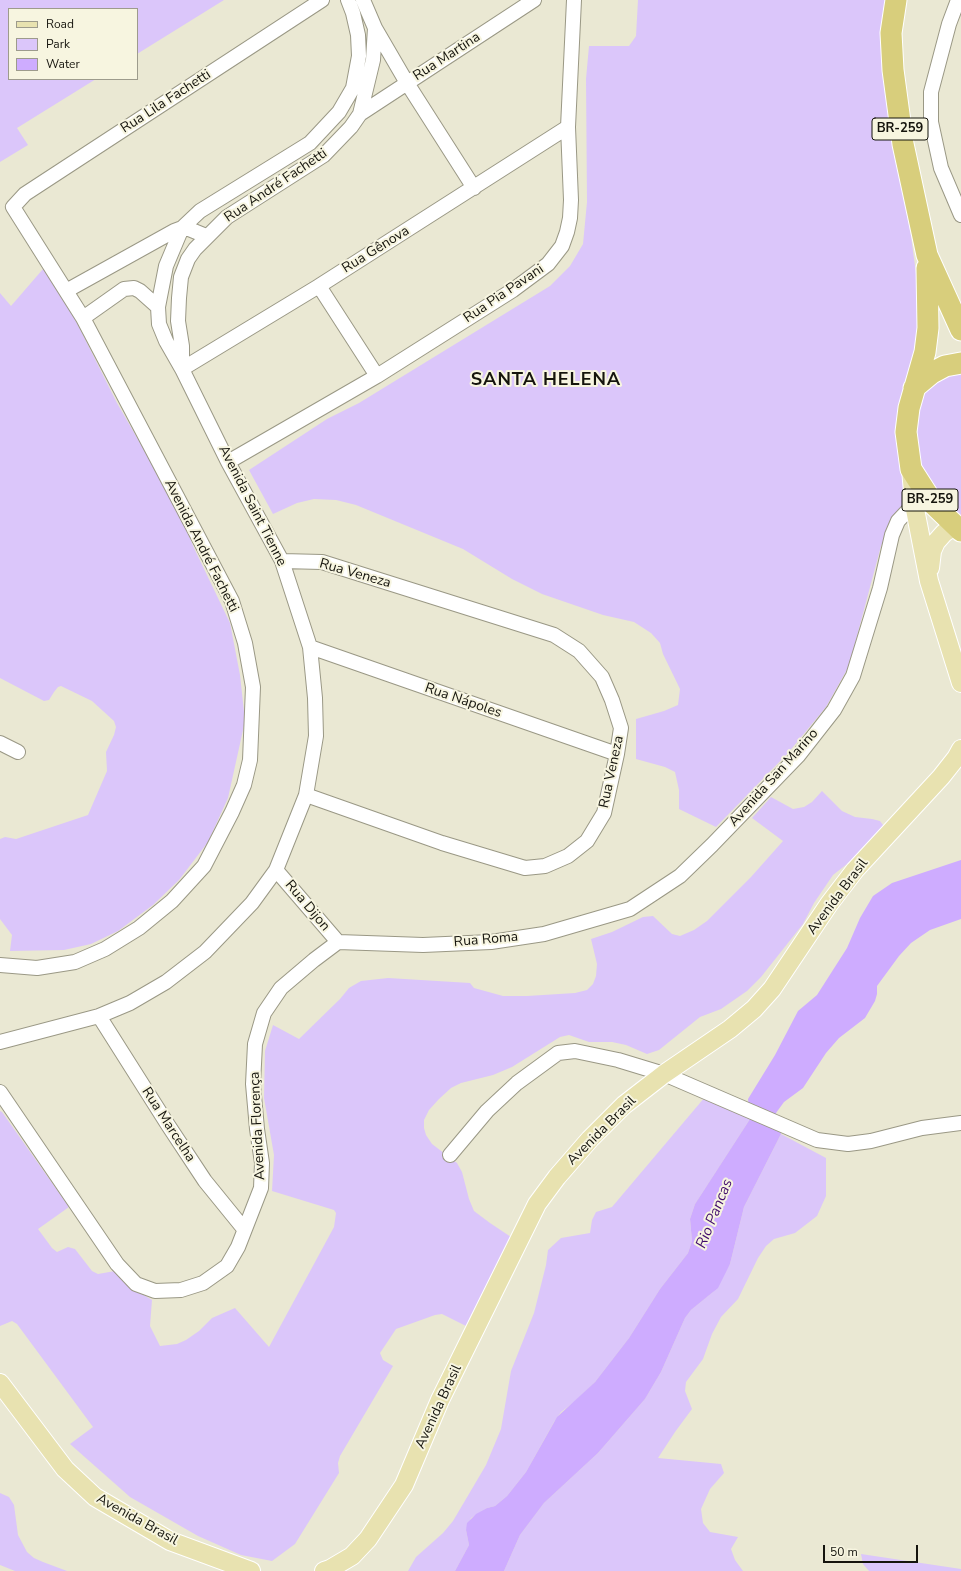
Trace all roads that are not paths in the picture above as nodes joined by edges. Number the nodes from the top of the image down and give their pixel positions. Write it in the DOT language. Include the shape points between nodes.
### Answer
graph roads {
  1 [pos="322,0"];
  2 [pos="348,0"];
  3 [pos="363,0"];
  4 [pos="534,0"];
  5 [pos="574,0"];
  6 [pos="896,0"];
  7 [pos="958,0"];
  8 [pos="375,28"];
  9 [pos="408,83"];
  10 [pos="360,114"];
  11 [pos="568,127"];
  12 [pos="474,188"];
  13 [pos="14,207"];
  14 [pos="961,215"];
  15 [pos="182,228"];
  16 [pos="206,236"];
  17 [pos="927,255"];
  18 [pos="319,286"];
  19 [pos="66,290"];
  20 [pos="158,307"];
  21 [pos="83,318"];
  22 [pos="961,330"];
  23 [pos="961,363"];
  24 [pos="182,369"];
  25 [pos="377,376"];
  26 [pos="914,388"];
  27 [pos="228,462"];
  28 [pos="910,469"];
  29 [pos="914,504"];
  30 [pos="959,527"];
  31 [pos="282,561"];
  32 [pos="929,581"];
  33 [pos="310,647"];
  34 [pos="961,683"];
  35 [pos="0,743"];
  36 [pos="961,749"];
  37 [pos="18,752"];
  38 [pos="617,754"];
  39 [pos="306,795"];
  40 [pos="276,870"];
  41 [pos="630,909"];
  42 [pos="338,942"];
  43 [pos="0,965"];
  44 [pos="99,1016"];
  45 [pos="0,1042"];
  46 [pos="664,1074"];
  47 [pos="0,1092"];
  48 [pos="961,1123"];
  49 [pos="450,1155"];
  50 [pos="244,1229"];
  51 [pos="0,1383"];
  52 [pos="251,1571"];
  53 [pos="324,1571"];
  1 -- 13 [label="street, Rua Lila Fachetti" via="25,194"];
  2 -- 15 [label="street, Rua André Fachetti" via="358,35 359,56 353,88 339,112 310,143 200,211"];
  3 -- 8 [label="street, Rua André Fachetti"];
  4 -- 9 [label="street, Rua Martina"];
  5 -- 11 [label="street, Rua Pia Pavani"];
  6 -- 17 [label="highway, BR-259" via="891,33 896,99"];
  7 -- 14 [label="street" via="931,92 931,122 941,168"];
  8 -- 9 [label="street"];
  8 -- 10 [label="street, Rua André Fachetti" via="373,60"];
  9 -- 10 [label="street, Rua Martina"];
  9 -- 12 [label="street"];
  10 -- 16 [label="street, Rua André Fachetti" via="324,156 227,216"];
  11 -- 12 [label="street, Rua Gênova"];
  11 -- 25 [label="street, Rua Pia Pavani" via="571,200 570,218 562,246 548,264 513,290"];
  12 -- 18 [label="street, Rua Gênova"];
  13 -- 19 [label="street, Avenida André Fachetti"];
  15 -- 16 [label="street"];
  15 -- 19 [label="street"];
  15 -- 20 [label="street, Avenida Saint Tienne" via="166,266"];
  16 -- 24 [label="street, Avenida Saint Tienne" via="188,259 181,277 178,321"];
  17 -- 22 [label="highway, BR-259"];
  17 -- 26 [label="highway, BR-259" via="928,328 925,352"];
  18 -- 24 [label="street, Rua Gênova"];
  18 -- 25 [label="street"];
  19 -- 21 [label="street, Avenida André Fachetti"];
  20 -- 21 [label="street" via="140,291 134,288 124,289"];
  20 -- 24 [label="street, Avenida Saint Tienne" via="159,324"];
  21 -- 43 [label="street, Avenida André Fachetti" via="232,602 245,643 253,687 250,760 244,785 204,866 172,901 139,928 105,949 75,962 37,968"];
  23 -- 26 [label="highway" via="945,366"];
  24 -- 27 [label="street, Avenida Saint Tienne"];
  25 -- 27 [label="street, Rua Pia Pavani"];
  26 -- 28 [label="highway, BR-259" via="906,432"];
  27 -- 31 [label="street, Avenida Saint Tienne"];
  28 -- 29 [label="main road"];
  28 -- 30 [label="highway, BR-259" via="934,506"];
  29 -- 32 [label="main road"];
  29 -- 41 [label="street, Avenida San Marino" via="898,521 892,535 880,588 853,676 834,710 798,756 712,846 680,876"];
  30 -- 32 [label="main road" via="944,533 936,542 932,551"];
  31 -- 33 [label="street, Avenida Saint Tienne"];
  31 -- 38 [label="street, Rua Veneza" via="322,562 554,635 579,651 602,676 621,728"];
  32 -- 34 [label="main road"];
  33 -- 38 [label="street, Rua Nápoles"];
  33 -- 39 [label="street, Avenida Saint Tienne" via="316,736"];
  35 -- 37 [label="street"];
  36 -- 46 [label="main road, Avenida Brasil" via="941,778 855,870 768,994 730,1029"];
  38 -- 39 [label="street, Rua Veneza" via="604,813 587,841 568,856 545,866 517,866 442,843"];
  39 -- 40 [label="street, Avenida Saint Tienne"];
  40 -- 42 [label="street, Rua Dijon"];
  40 -- 44 [label="street, Avenida Saint Tienne" via="252,903 205,952 166,982 130,1003"];
  41 -- 42 [label="street, Rua Roma" via="544,934 491,942 423,945"];
  42 -- 50 [label="street, Avenida Florença" via="281,988 264,1013 255,1044 253,1084 262,1163 261,1188"];
  44 -- 45 [label="street, Avenida Saint Tienne"];
  44 -- 50 [label="street, Rua Marcelha" via="205,1181"];
  46 -- 48 [label="street" via="817,1140 848,1144 922,1128"];
  46 -- 49 [label="street" via="618,1060 575,1051 558,1053 517,1083 487,1111"];
  46 -- 53 [label="main road, Avenida Brasil" via="624,1105 590,1139 537,1204 440,1400 404,1485 368,1539 352,1556"];
  47 -- 50 [label="street, Avenida Florença" via="117,1264 136,1284 155,1291 181,1290 203,1283 227,1266 238,1247"];
  51 -- 52 [label="main road, Avenida Brasil" via="65,1469 94,1497 170,1541"];
}
